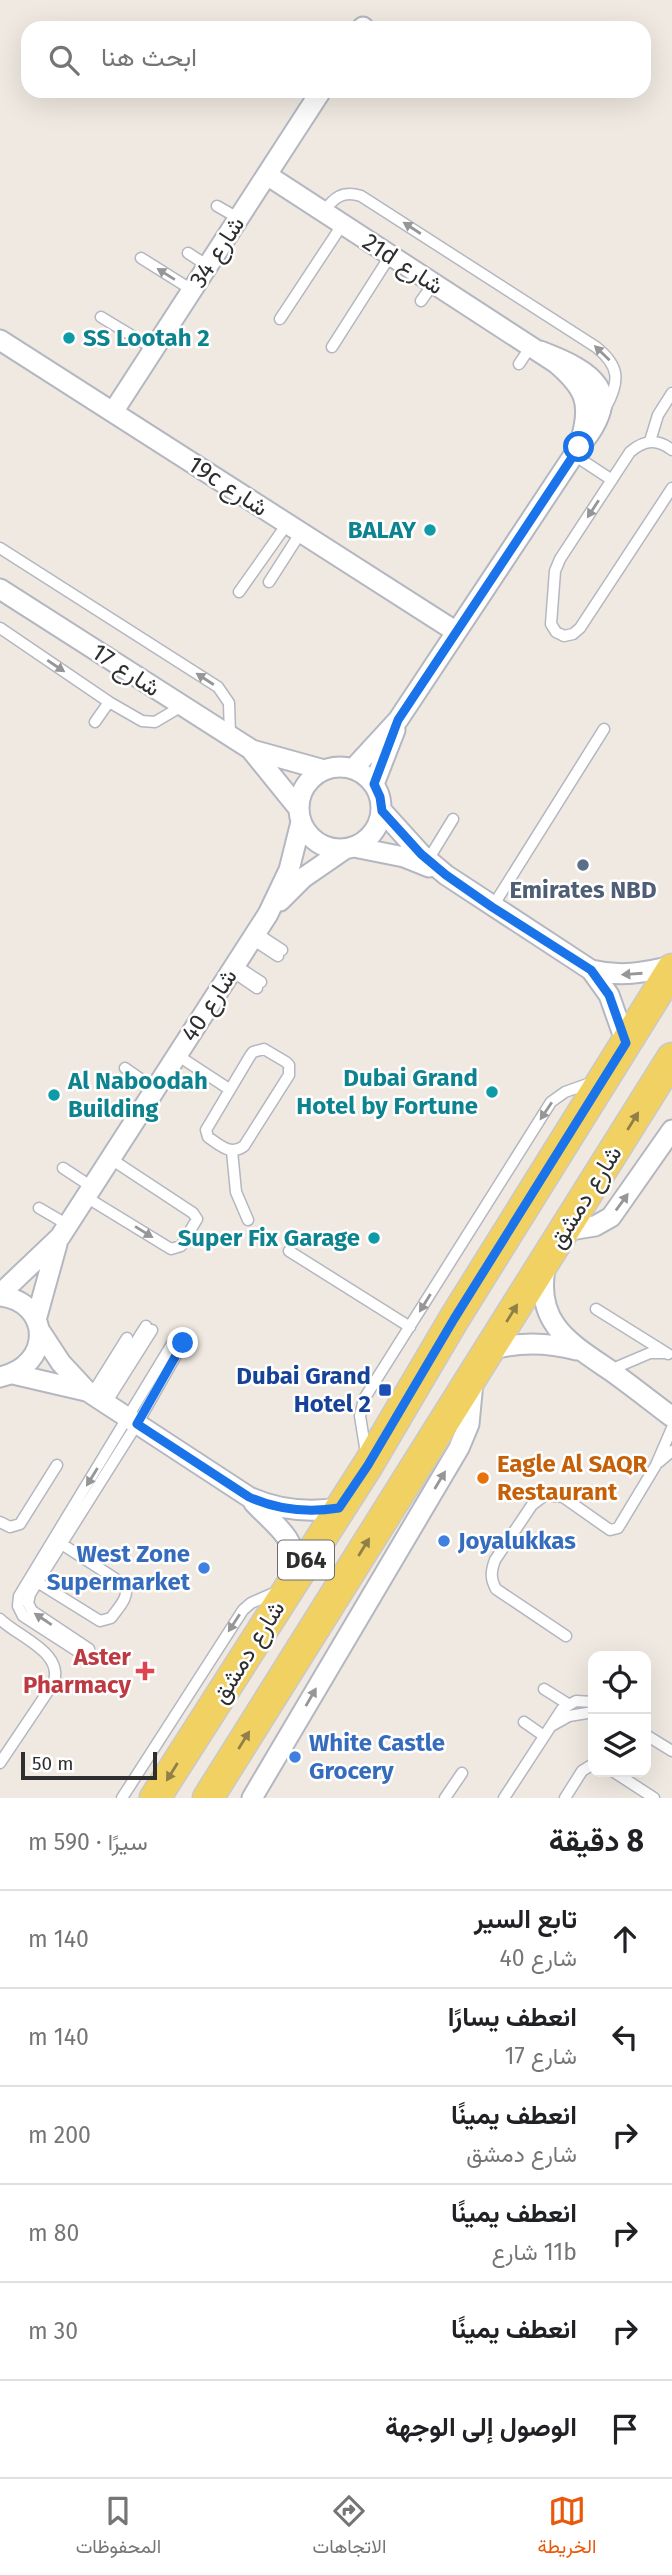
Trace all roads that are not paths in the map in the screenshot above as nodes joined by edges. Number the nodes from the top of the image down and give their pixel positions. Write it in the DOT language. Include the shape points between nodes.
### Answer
graph roads {
  1 [pos="316,98"];
  2 [pos="267,175"];
  3 [pos="217,206"];
  4 [pos="323,212"];
  5 [pos="239,218"];
  6 [pos="342,225"];
  7 [pos="188,253"];
  8 [pos="390,256"];
  9 [pos="141,258"];
  10 [pos="208,266"];
  11 [pos="433,284"];
  12 [pos="192,290"];
  13 [pos="422,301"];
  14 [pos="101,317"];
  15 [pos="280,318"];
  16 [pos="0,341"];
  17 [pos="161,343"];
  18 [pos="332,347"];
  19 [pos="535,349"];
  20 [pos="519,364"];
  21 [pos="672,393"];
  22 [pos="113,412"];
  23 [pos="602,413"];
  24 [pos="650,441"];
  25 [pos="672,450"];
  26 [pos="576,451"];
  27 [pos="612,480"];
  28 [pos="672,488"];
  29 [pos="294,528"];
  30 [pos="0,548"];
  31 [pos="269,582"];
  32 [pos="0,589"];
  33 [pos="239,592"];
  34 [pos="0,628"];
  35 [pos="455,631"];
  36 [pos="109,702"];
  37 [pos="182,706"];
  38 [pos="398,720"];
  39 [pos="94,722"];
  40 [pos="604,729"];
  41 [pos="230,736"];
  42 [pos="252,750"];
  43 [pos="353,769"];
  44 [pos="324,770"];
  45 [pos="374,784"];
  46 [pos="382,811"];
  47 [pos="300,815"];
  48 [pos="453,818"];
  49 [pos="350,848"];
  50 [pos="428,860"];
  51 [pos="446,875"];
  52 [pos="492,907"];
  53 [pos="268,914"];
  54 [pos="254,936"];
  55 [pos="280,953"];
  56 [pos="672,967"];
  57 [pos="233,968"];
  58 [pos="591,970"];
  59 [pos="259,985"];
  60 [pos="626,1043"];
  61 [pos="177,1055"];
  62 [pos="672,1058"];
  63 [pos="125,1068"];
  64 [pos="604,1079"];
  65 [pos="155,1089"];
  66 [pos="229,1089"];
  67 [pos="672,1130"];
  68 [pos="232,1151"];
  69 [pos="110,1159"];
  70 [pos="64,1168"];
  71 [pos="89,1192"];
  72 [pos="39,1208"];
  73 [pos="248,1220"];
  74 [pos="64,1231"];
  75 [pos="564,1231"];
  76 [pos="289,1251"];
  77 [pos="547,1257"];
  78 [pos="0,1295"];
  79 [pos="596,1309"];
  80 [pos="38,1325"];
  81 [pos="410,1327"];
  82 [pos="149,1328"];
  83 [pos="127,1338"];
  84 [pos="179,1341"];
  85 [pos="578,1350"];
  86 [pos="670,1355"];
  87 [pos="481,1361"];
  88 [pos="610,1371"];
  89 [pos="7,1375"];
  90 [pos="96,1397"];
  91 [pos="672,1417"];
  92 [pos="133,1421"];
  93 [pos="672,1428"];
  94 [pos="672,1451"];
  95 [pos="57,1465"];
  96 [pos="368,1465"];
  97 [pos="656,1465"];
  98 [pos="249,1497"];
  99 [pos="339,1508"];
  100 [pos="0,1522"];
  101 [pos="58,1541"];
  102 [pos="34,1579"];
  103 [pos="294,1579"];
  104 [pos="0,1619"];
  105 [pos="566,1636"];
  106 [pos="544,1689"];
  107 [pos="588,1701"];
  108 [pos="568,1704"];
  109 [pos="588,1713"];
  110 [pos="524,1722"];
  111 [pos="547,1732"];
  112 [pos="651,1738"];
  113 [pos="672,1751"];
  114 [pos="0,1763"];
  115 [pos="588,1767"];
  116 [pos="463,1773"];
  117 [pos="622,1777"];
  118 [pos="122,1798"];
  119 [pos="155,1798"];
  120 [pos="208,1798"];
  121 [pos="252,1798"];
  122 [pos="446,1798"];
  123 [pos="504,1798"];
  124 [pos="565,1798"];
  125 [pos="654,1798"];
  1 -- 2 [label="street, شارع 34"];
  2 -- 4 [label="street, 21d شارع"];
  2 -- 5 [label="street, شارع 34"];
  3 -- 5 [label="lane"];
  4 -- 6 [label="street, 21d شارع"];
  23 -- 4 [label="lane, one-way" via="615,391 616,374 610,359 596,347 361,196 338,196"];
  5 -- 10 [label="street, شارع 34"];
  6 -- 8 [label="street, 21d شارع"];
  6 -- 15 [label="lane"];
  7 -- 10 [label="lane"];
  8 -- 11 [label="street, 21d شارع"];
  8 -- 18 [label="lane"];
  12 -- 9 [label="lane, one-way"];
  10 -- 12 [label="street, شارع 34"];
  11 -- 13 [label="lane"];
  11 -- 19 [label="street, 21d شارع"];
  12 -- 17 [label="street, شارع 34"];
  14 -- 17 [label="lane"];
  16 -- 22 [label="street, 19c شارع" via="26,351"];
  17 -- 22 [label="street, شارع 34"];
  19 -- 20 [label="lane"];
  19 -- 23 [label="street, 21d شارع" via="589,377 600,389"];
  19 -- 26 [label="street, 21d شارع" via="572,376 584,395 586,418"];
  21 -- 24 [label="lane" via="658,415"];
  22 -- 29 [label="street, 19c شارع"];
  23 -- 26 [label="street"];
  24 -- 25 [label="lane"];
  24 -- 27 [label="lane" via="630,452"];
  26 -- 27 [label="lane"];
  26 -- 35 [label="street"];
  27 -- 28 [label="lane, one-way" via="555,571 551,624 564,636 580,628"];
  29 -- 31 [label="lane"];
  29 -- 33 [label="lane"];
  29 -- 35 [label="street, 19c شارع"];
  41 -- 30 [label="lane, one-way" via="229,703 218,687"];
  32 -- 37 [label="street, شارع 17"];
  34 -- 36 [label="lane, one-way"];
  35 -- 38 [label="street"];
  36 -- 37 [label="lane" via="150,723"];
  36 -- 39 [label="lane"];
  37 -- 41 [label="street, شارع 17"];
  38 -- 43 [label="street"];
  38 -- 45 [label="street"];
  40 -- 52 [label="lane"];
  41 -- 42 [label="street, شارع 17"];
  42 -- 44 [label="street, شارع 17"];
  42 -- 47 [label="street, شارع 17"];
  43 -- 44 [label="street"];
  43 -- 45 [label="street"];
  44 -- 47 [label="street" via="305,786"];
  45 -- 46 [label="street"];
  46 -- 49 [label="street" via="368,838"];
  46 -- 50 [label="street"];
  47 -- 49 [label="street" via="308,834 318,843"];
  47 -- 53 [label="street, شارع 40" via="289,870"];
  48 -- 50 [label="lane"];
  49 -- 51 [label="street" via="404,857"];
  49 -- 53 [label="street, شارع 40" via="303,878"];
  50 -- 51 [label="street"];
  51 -- 52 [label="street"];
  52 -- 58 [label="street"];
  53 -- 54 [label="street, شارع 40"];
  54 -- 55 [label="lane"];
  54 -- 57 [label="street, شارع 40"];
  56 -- 58 [label="street, one-way" via="624,975"];
  56 -- 60 [label="main road, شارع دمشق / D64"];
  57 -- 59 [label="lane"];
  57 -- 61 [label="street, شارع 40"];
  58 -- 60 [label="street" via="609,995"];
  60 -- 64 [label="main road, شارع دمشق / D64"];
  61 -- 65 [label="street, شارع 40"];
  61 -- 66 [label="lane"];
  75 -- 62 [label="main road, شارع دمشق / D64, one-way"];
  63 -- 65 [label="lane"];
  64 -- 81 [label="lane, one-way" via="565,1092 551,1102"];
  64 -- 96 [label="main road, شارع دمشق / D64"];
  65 -- 69 [label="street, شارع 40"];
  66 -- 68 [label="lane" via="206,1134"];
  66 -- 68 [label="lane" via="258,1050 269,1051 289,1065 288,1079 244,1146"];
  75 -- 67 [label="street, one-way" via="595,1226 611,1217"];
  68 -- 73 [label="lane" via="236,1192"];
  69 -- 71 [label="street, شارع 40"];
  71 -- 69 [label="lane, one-way" via="171,1249 181,1246 195,1225 193,1213"];
  70 -- 71 [label="lane"];
  71 -- 74 [label="street, شارع 40"];
  72 -- 74 [label="lane"];
  74 -- 78 [label="street, شارع 40"];
  74 -- 80 [label="street, شارع 40"];
  75 -- 77 [label="main road, شارع دمشق / D64"];
  76 -- 81 [label="lane"];
  77 -- 85 [label="street" via="544,1291 548,1308 565,1338"];
  87 -- 77 [label="main road, شارع دمشق / D64, one-way"];
  78 -- 80 [label="street" via="20,1302"];
  79 -- 86 [label="lane"];
  80 -- 89 [label="street, شارع 40" via="33,1357 25,1367"];
  80 -- 90 [label="street" via="61,1363"];
  81 -- 96 [label="lane" via="362,1404 360,1421"];
  82 -- 90 [label="lane"];
  83 -- 90 [label="lane"];
  84 -- 92 [label="lane"];
  85 -- 87 [label="street" via="524,1343"];
  85 -- 88 [label="street"];
  86 -- 88 [label="lane" via="650,1353"];
  120 -- 87 [label="main road, شارع دمشق / D64, one-way"];
  121 -- 87 [label="street, one-way" via="460,1448"];
  88 -- 91 [label="street"];
  89 -- 90 [label="street"];
  90 -- 92 [label="street"];
  92 -- 98 [label="street"];
  92 -- 101 [label="lane"];
  93 -- 97 [label="lane"];
  94 -- 97 [label="lane"];
  95 -- 100 [label="lane" via="20,1524 10,1527"];
  96 -- 99 [label="main road, شارع دمشق / D64"];
  97 -- 105 [label="lane" via="615,1530 564,1497 545,1495 532,1505 495,1560 491,1580 496,1589"];
  98 -- 99 [label="street" via="299,1511"];
  98 -- 103 [label="street" via="287,1536 293,1547"];
  99 -- 103 [label="main road, شارع دمشق / D64"];
  101 -- 102 [label="lane"];
  101 -- 102 [label="lane" via="122,1582 126,1597 111,1618 100,1620"];
  102 -- 102 [label="lane, one-way" via="18,1601 23,1616 85,1656 90,1654 87,1647 32,1611 29,1598"];
  103 -- 118 [label="lane, one-way" via="243,1610"];
  103 -- 119 [label="main road, شارع دمشق / D64, one-way"];
  104 -- 114 [label="lane" via="51,1657 56,1670 53,1684"];
  106 -- 108 [label="lane"];
  107 -- 108 [label="lane"];
  108 -- 111 [label="lane"];
  109 -- 111 [label="lane" via="569,1716"];
  110 -- 111 [label="lane"];
  111 -- 123 [label="lane"];
  112 -- 113 [label="lane"];
  115 -- 124 [label="lane"];
  116 -- 122 [label="lane"];
  117 -- 125 [label="lane"];
}
